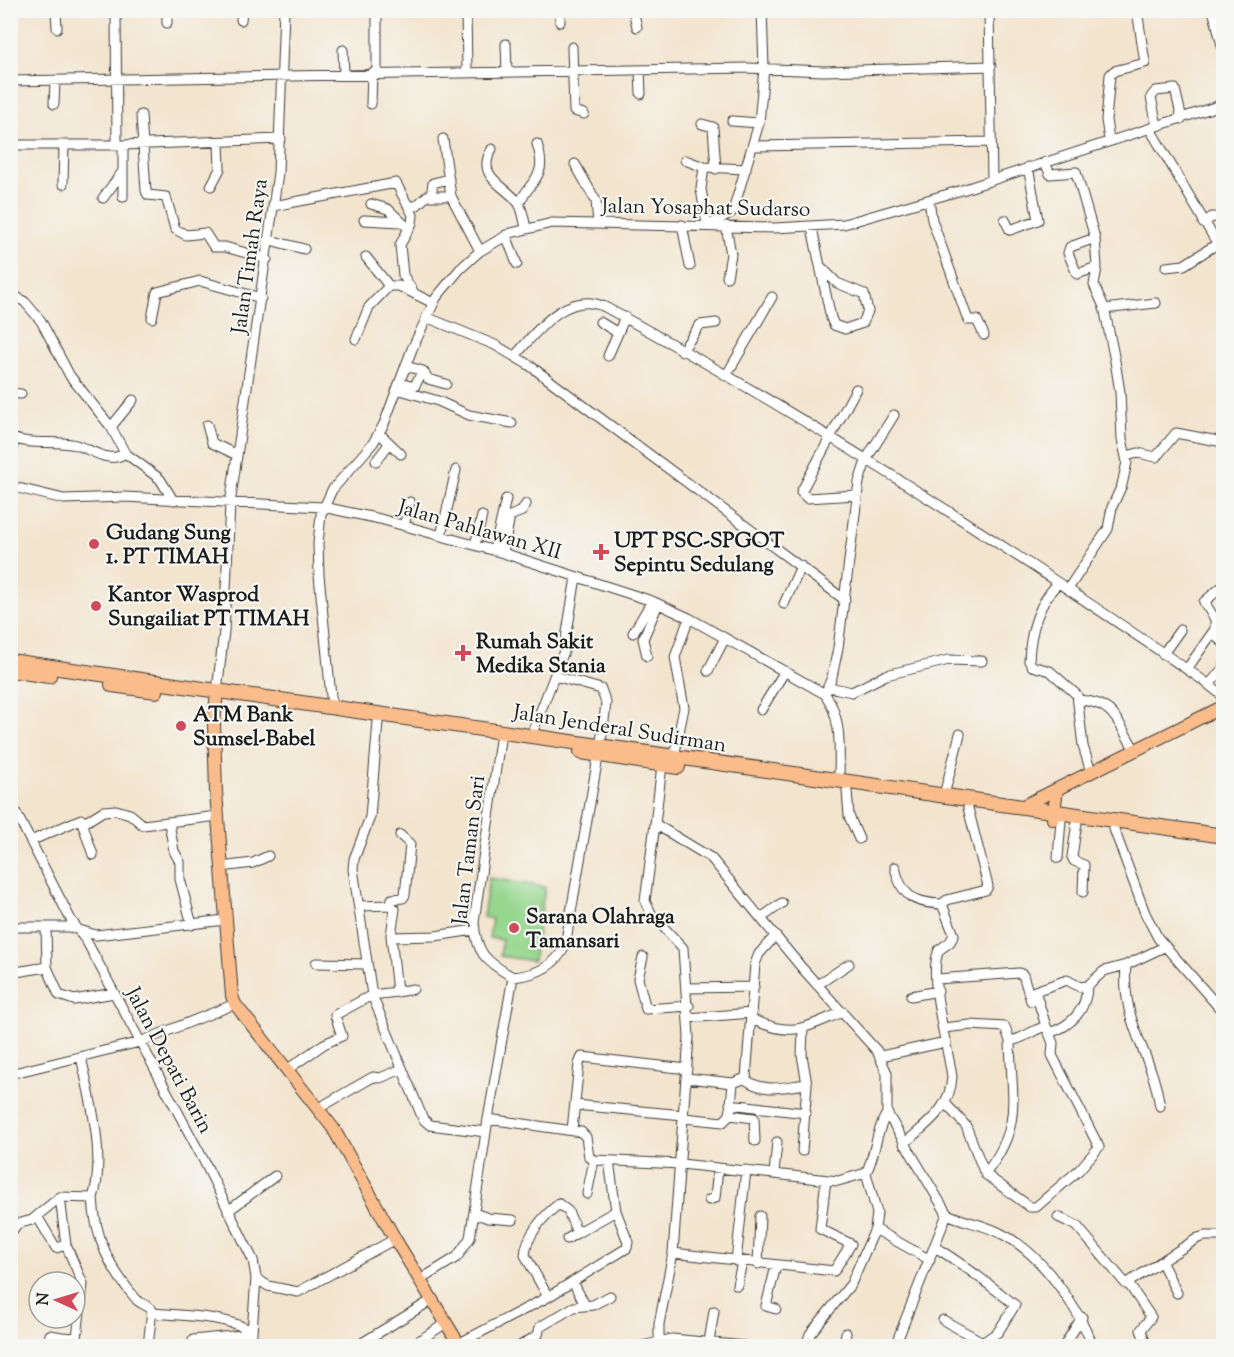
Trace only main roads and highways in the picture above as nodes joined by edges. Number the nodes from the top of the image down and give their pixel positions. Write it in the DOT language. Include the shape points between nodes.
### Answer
graph roads {
  1 [pos="10,661"];
  2 [pos="10,670"];
  3 [pos="217,694"];
  4 [pos="1224,706"];
  5 [pos="599,750"];
  6 [pos="843,786"];
  7 [pos="1057,789"];
  8 [pos="887,792"];
  9 [pos="972,802"];
  10 [pos="1023,806"];
  11 [pos="1056,817"];
  12 [pos="1224,836"];
  13 [pos="1224,845"];
  14 [pos="459,1345"];
  1 -- 3 [label="highway, Jalan Jenderal Sudirman"];
  2 -- 3 [label="highway, Jalan Jenderal Sudirman"];
  3 -- 5 [label="highway, Jalan Jenderal Sudirman" via="500,740"];
  3 -- 5 [label="highway, Jalan Jenderal Sudirman" via="332,706"];
  3 -- 14 [label="main road" via="214,724 218,816 229,984 235,1004 333,1128"];
  4 -- 7 [label="main road"];
  5 -- 6 [label="highway, Jalan Jenderal Sudirman" via="674,757"];
  5 -- 6 [label="highway, Jalan Jenderal Sudirman" via="662,765"];
  6 -- 8 [label="highway, Jalan Jenderal Sudirman"];
  7 -- 10 [label="main road"];
  7 -- 11 [label="main road"];
  8 -- 9 [label="highway, Jalan Jenderal Sudirman"];
  8 -- 9 [label="highway, Jalan Jenderal Sudirman" via="944,795"];
  9 -- 10 [label="highway, Jalan Jenderal Sudirman"];
  9 -- 11 [label="highway, Jalan Jenderal Sudirman"];
  10 -- 11 [label="highway, Jalan Jenderal Sudirman"];
  11 -- 12 [label="highway, Jalan Jenderal Sudirman"];
  11 -- 13 [label="highway, Jalan Jenderal Sudirman"];
}
